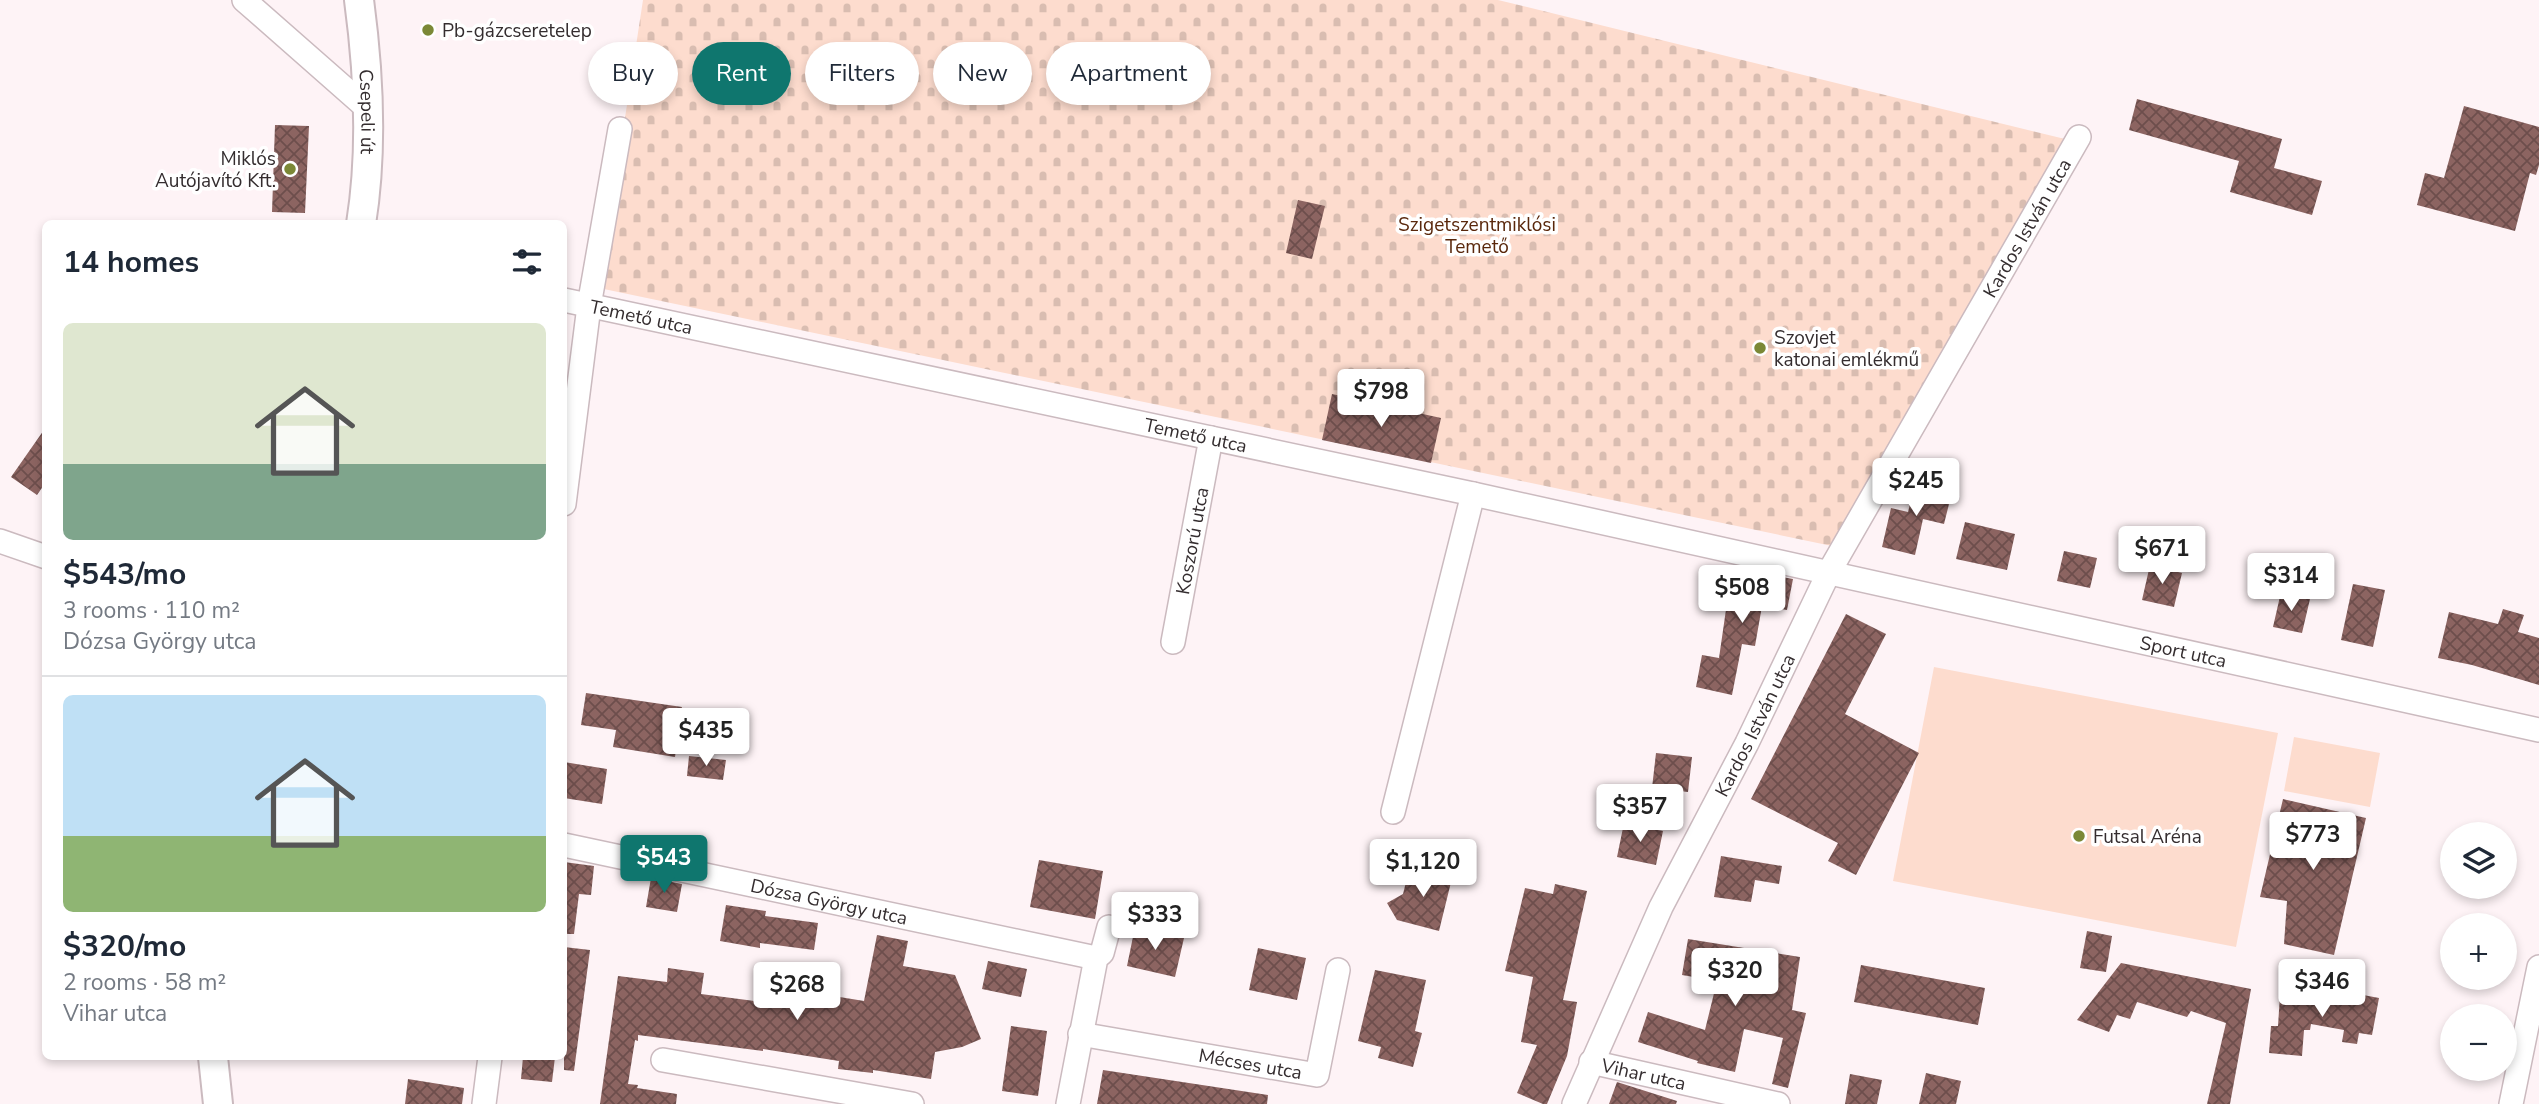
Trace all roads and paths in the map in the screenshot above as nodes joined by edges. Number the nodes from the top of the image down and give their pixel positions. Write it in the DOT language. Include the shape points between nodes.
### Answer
graph roads {
  1 [pos="244,0"];
  2 [pos="359,0"];
  3 [pos="368,109"];
  4 [pos="620,130"];
  5 [pos="2079,137"];
  6 [pos="362,220"];
  7 [pos="567,301"];
  8 [pos="589,306"];
  9 [pos="1211,438"];
  10 [pos="567,480"];
  11 [pos="1473,494"];
  12 [pos="0,541"];
  13 [pos="42,556"];
  14 [pos="1829,572"];
  15 [pos="1173,642"];
  16 [pos="2539,730"];
  17 [pos="1393,812"];
  18 [pos="567,846"];
  19 [pos="1109,927"];
  20 [pos="1096,958"];
  21 [pos="2539,967"];
  22 [pos="1338,970"];
  23 [pos="1080,1034"];
  24 [pos="213,1060"];
  25 [pos="490,1060"];
  26 [pos="663,1060"];
  27 [pos="1591,1062"];
  28 [pos="218,1104"];
  29 [pos="484,1104"];
  30 [pos="912,1104"];
  31 [pos="1068,1104"];
  32 [pos="1574,1104"];
  33 [pos="1778,1104"];
  34 [pos="2511,1104"];
  1 -- 3 [label="street"];
  2 -- 3 [label="street, Csepeli út"];
  3 -- 6 [label="street, Csepeli út"];
  4 -- 8 [label="street"];
  5 -- 14 [label="street, Kardos István utca"];
  7 -- 8 [label="street, Temető utca"];
  8 -- 9 [label="street, Temető utca"];
  8 -- 10 [label="street"];
  9 -- 11 [label="street, Temető utca"];
  9 -- 15 [label="street, Koszorú utca"];
  11 -- 14 [label="street, Temető utca"];
  11 -- 17 [label="street"];
  12 -- 13 [label="street"];
  14 -- 16 [label="street, Sport utca"];
  14 -- 27 [label="street, Kardos István utca" via="1747,743 1661,906"];
  18 -- 20 [label="street, Dózsa György utca"];
  19 -- 20 [label="street" via="1102,953"];
  20 -- 23 [label="street"];
  21 -- 34 [label="street"];
  22 -- 23 [label="street, Mécses utca" via="1317,1075"];
  23 -- 31 [label="street"];
  24 -- 28 [label="street"];
  25 -- 29 [label="street"];
  26 -- 30 [label="street"];
  27 -- 32 [label="street, Kardos István utca"];
  27 -- 33 [label="street, Vihar utca"];
}
